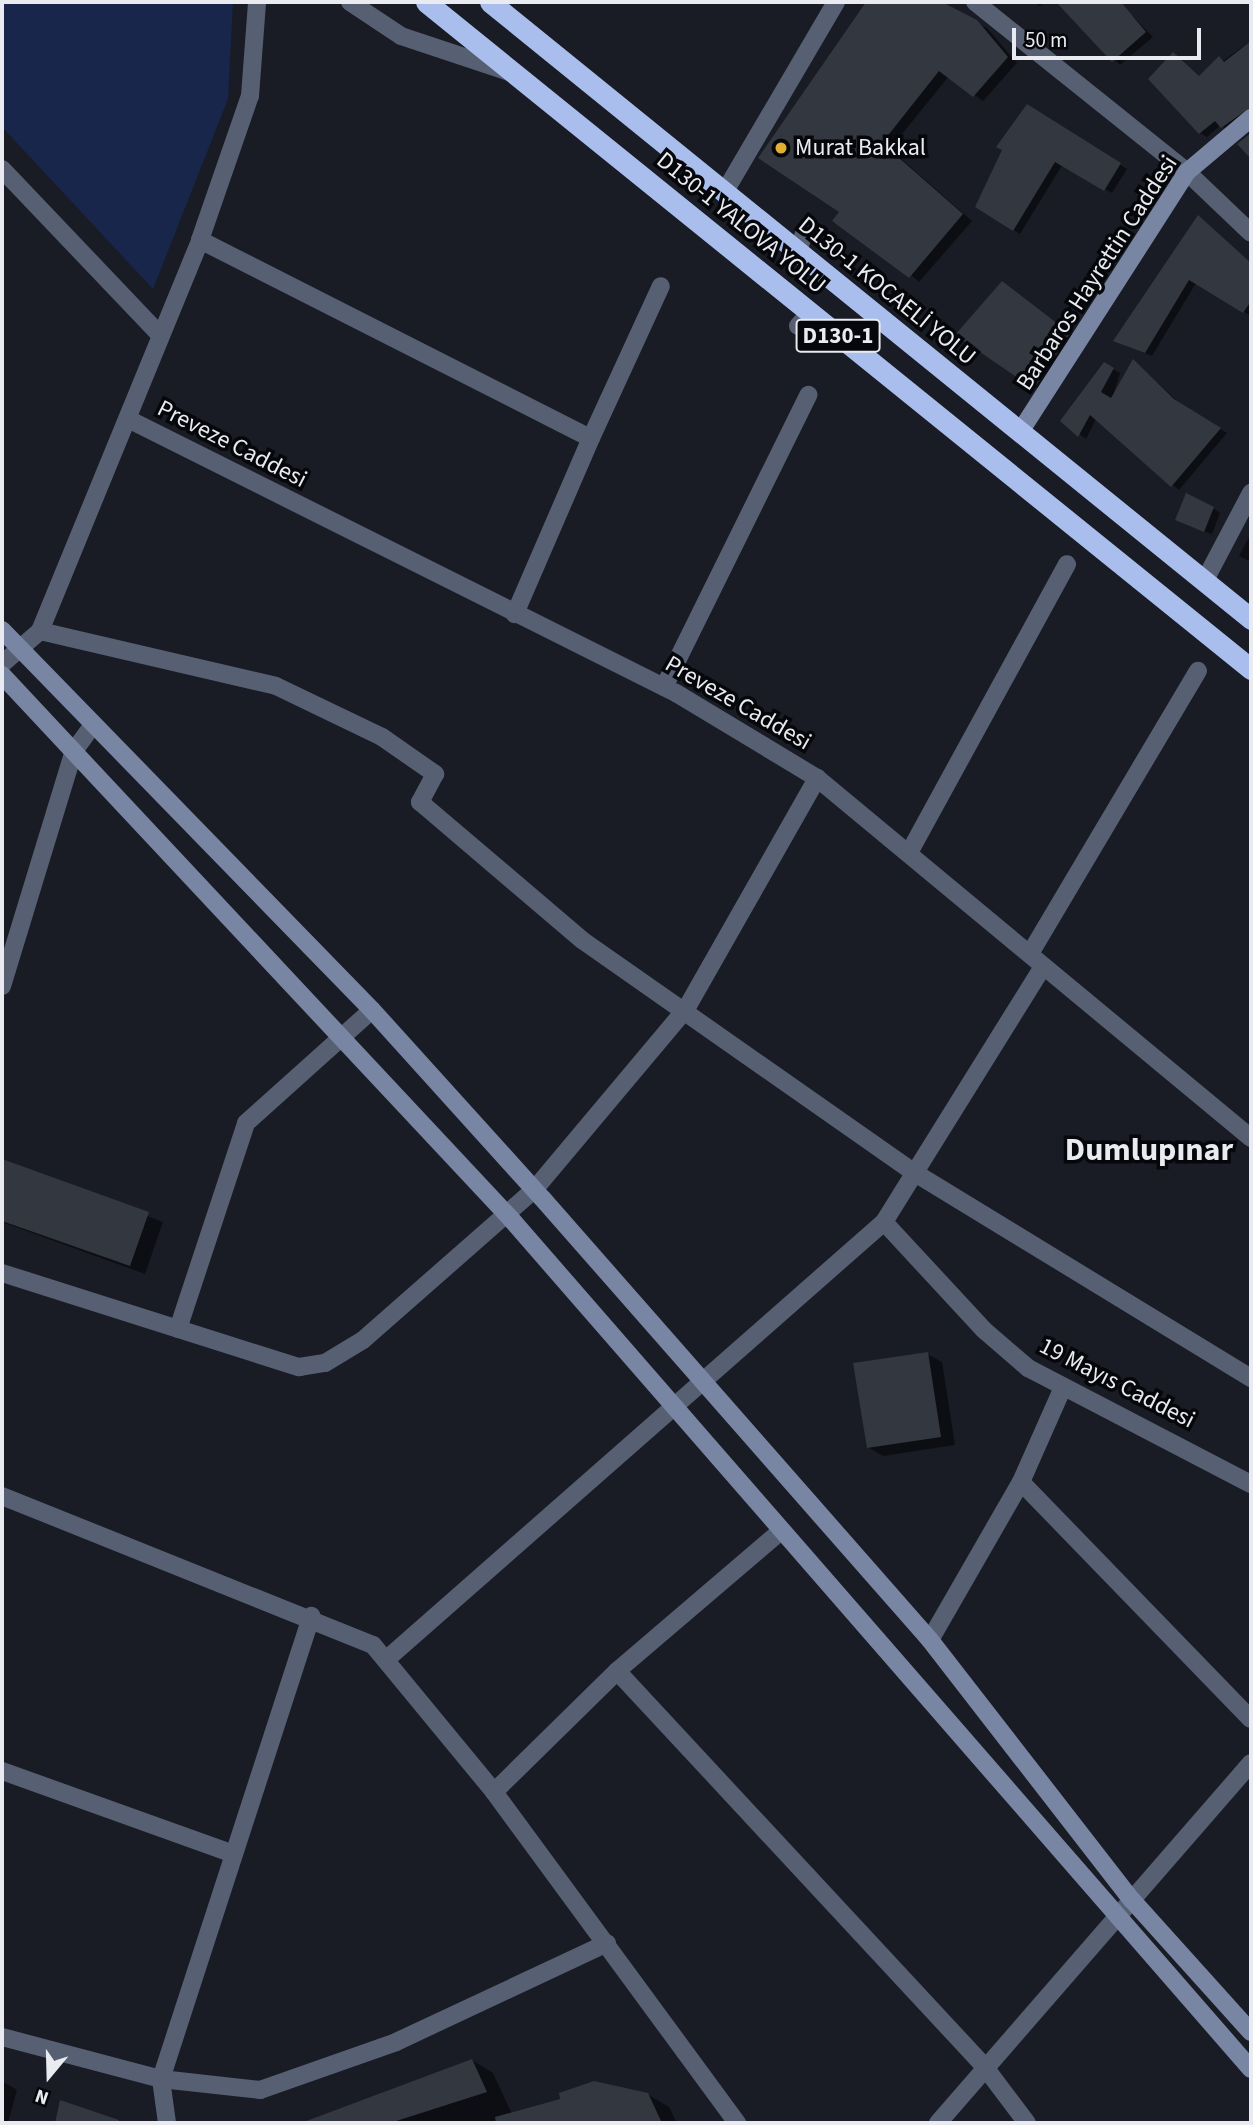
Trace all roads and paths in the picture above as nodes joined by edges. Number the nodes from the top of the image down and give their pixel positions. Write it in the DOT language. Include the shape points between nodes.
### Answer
graph roads {
  1 [pos="257,2"];
  2 [pos="351,2"];
  3 [pos="426,2"];
  4 [pos="490,2"];
  5 [pos="836,2"];
  6 [pos="975,2"];
  7 [pos="512,74"];
  8 [pos="1251,118"];
  9 [pos="2,169"];
  10 [pos="1187,172"];
  11 [pos="723,193"];
  12 [pos="804,231"];
  13 [pos="1251,233"];
  14 [pos="200,240"];
  15 [pos="797,253"];
  16 [pos="661,286"];
  17 [pos="159,334"];
  18 [pos="808,395"];
  19 [pos="128,419"];
  20 [pos="1020,432"];
  21 [pos="591,438"];
  22 [pos="1251,493"];
  23 [pos="1067,564"];
  24 [pos="1204,582"];
  25 [pos="515,614"];
  26 [pos="1251,620"];
  27 [pos="2,629"];
  28 [pos="40,631"];
  29 [pos="18,647"];
  30 [pos="2,664"];
  31 [pos="1251,669"];
  32 [pos="1198,671"];
  33 [pos="2,675"];
  34 [pos="664,687"];
  35 [pos="91,728"];
  36 [pos="74,751"];
  37 [pos="817,778"];
  38 [pos="909,851"];
  39 [pos="1031,952"];
  40 [pos="1044,967"];
  41 [pos="2,986"];
  42 [pos="686,1009"];
  43 [pos="372,1010"];
  44 [pos="345,1035"];
  45 [pos="1251,1138"];
  46 [pos="915,1173"];
  47 [pos="534,1190"];
  48 [pos="506,1215"];
  49 [pos="884,1222"];
  50 [pos="2,1273"];
  51 [pos="177,1329"];
  52 [pos="1251,1378"];
  53 [pos="706,1385"];
  54 [pos="1063,1387"];
  55 [pos="677,1410"];
  56 [pos="1021,1482"];
  57 [pos="1251,1484"];
  58 [pos="2,1496"];
  59 [pos="781,1531"];
  60 [pos="311,1616"];
  61 [pos="930,1640"];
  62 [pos="388,1658"];
  63 [pos="617,1671"];
  64 [pos="1251,1719"];
  65 [pos="1251,1763"];
  66 [pos="2,1771"];
  67 [pos="494,1792"];
  68 [pos="234,1854"];
  69 [pos="1132,1900"];
  70 [pos="1116,1915"];
  71 [pos="607,1943"];
  72 [pos="1251,2032"];
  73 [pos="2,2037"];
  74 [pos="984,2066"];
  75 [pos="1251,2069"];
  76 [pos="161,2079"];
  77 [pos="730,2122"];
  78 [pos="167,2123"];
  79 [pos="938,2123"];
  80 [pos="1027,2123"];
  1 -- 14 [label="street" via="250,96"];
  2 -- 7 [label="street" via="401,36"];
  3 -- 7 [label="highway, D130-1 YALOVA YOLU / D130-1"];
  4 -- 11 [label="highway, D130-1 KOCAELİ YOLU / D130-1"];
  5 -- 11 [label="street"];
  6 -- 10 [label="street"];
  7 -- 31 [label="highway, D130-1 YALOVA YOLU / D130-1" via="804,320"];
  8 -- 10 [label="main road, Barbaros Hayrettin Caddesi"];
  9 -- 17 [label="street"];
  10 -- 13 [label="street"];
  10 -- 20 [label="main road, Barbaros Hayrettin Caddesi"];
  11 -- 15 [label="highway, D130-1 KOCAELİ YOLU / D130-1"];
  12 -- 15 [label="street"];
  14 -- 17 [label="street"];
  14 -- 21 [label="street"];
  15 -- 20 [label="highway, D130-1 KOCAELİ YOLU / D130-1"];
  16 -- 21 [label="street"];
  17 -- 19 [label="street"];
  18 -- 34 [label="street"];
  19 -- 25 [label="street, Preveze Caddesi"];
  19 -- 28 [label="street"];
  20 -- 24 [label="highway, D130-1 KOCAELİ YOLU / D130-1"];
  21 -- 25 [label="street"];
  22 -- 24 [label="street"];
  23 -- 38 [label="street"];
  24 -- 26 [label="highway, D130-1 KOCAELİ YOLU / D130-1"];
  25 -- 34 [label="street, Preveze Caddesi"];
  27 -- 29 [label="main road"];
  28 -- 29 [label="street"];
  28 -- 42 [label="street" via="276,686 382,737 435,774 420,802 489,865 582,940"];
  29 -- 30 [label="street"];
  29 -- 35 [label="main road"];
  32 -- 39 [label="street"];
  33 -- 36 [label="main road"];
  34 -- 37 [label="street, Preveze Caddesi"];
  35 -- 36 [label="street"];
  35 -- 43 [label="main road"];
  36 -- 41 [label="street"];
  36 -- 44 [label="main road"];
  37 -- 38 [label="street, Preveze Caddesi"];
  37 -- 42 [label="street"];
  38 -- 39 [label="street, Preveze Caddesi"];
  39 -- 40 [label="street, Preveze Caddesi"];
  40 -- 45 [label="street, Preveze Caddesi"];
  40 -- 46 [label="street"];
  42 -- 46 [label="street"];
  42 -- 47 [label="street"];
  43 -- 44 [label="street"];
  43 -- 47 [label="main road"];
  44 -- 48 [label="main road"];
  44 -- 51 [label="street" via="246,1123"];
  46 -- 49 [label="street"];
  46 -- 52 [label="street"];
  47 -- 48 [label="street"];
  47 -- 53 [label="main road"];
  48 -- 51 [label="street" via="363,1339 325,1363 299,1367"];
  48 -- 55 [label="main road"];
  49 -- 53 [label="street"];
  49 -- 54 [label="street, 19 Mayıs Caddesi" via="984,1330"];
  50 -- 51 [label="street"];
  53 -- 55 [label="street"];
  53 -- 61 [label="main road"];
  54 -- 56 [label="street"];
  54 -- 57 [label="street, 19 Mayıs Caddesi" via="1214,1459"];
  55 -- 59 [label="main road"];
  55 -- 62 [label="street"];
  56 -- 61 [label="street"];
  56 -- 64 [label="street"];
  58 -- 60 [label="street"];
  59 -- 63 [label="street"];
  59 -- 70 [label="main road"];
  60 -- 62 [label="street"];
  60 -- 68 [label="street"];
  61 -- 69 [label="main road"];
  62 -- 67 [label="street"];
  63 -- 67 [label="street"];
  63 -- 74 [label="street"];
  65 -- 69 [label="street"];
  66 -- 68 [label="street"];
  67 -- 71 [label="street"];
  68 -- 76 [label="street"];
  69 -- 70 [label="street"];
  69 -- 72 [label="main road"];
  70 -- 74 [label="street"];
  70 -- 75 [label="main road"];
  71 -- 76 [label="street" via="396,2042 260,2090"];
  71 -- 77 [label="street"];
  73 -- 76 [label="street"];
  74 -- 79 [label="street"];
  74 -- 80 [label="street"];
  76 -- 78 [label="street"];
}
